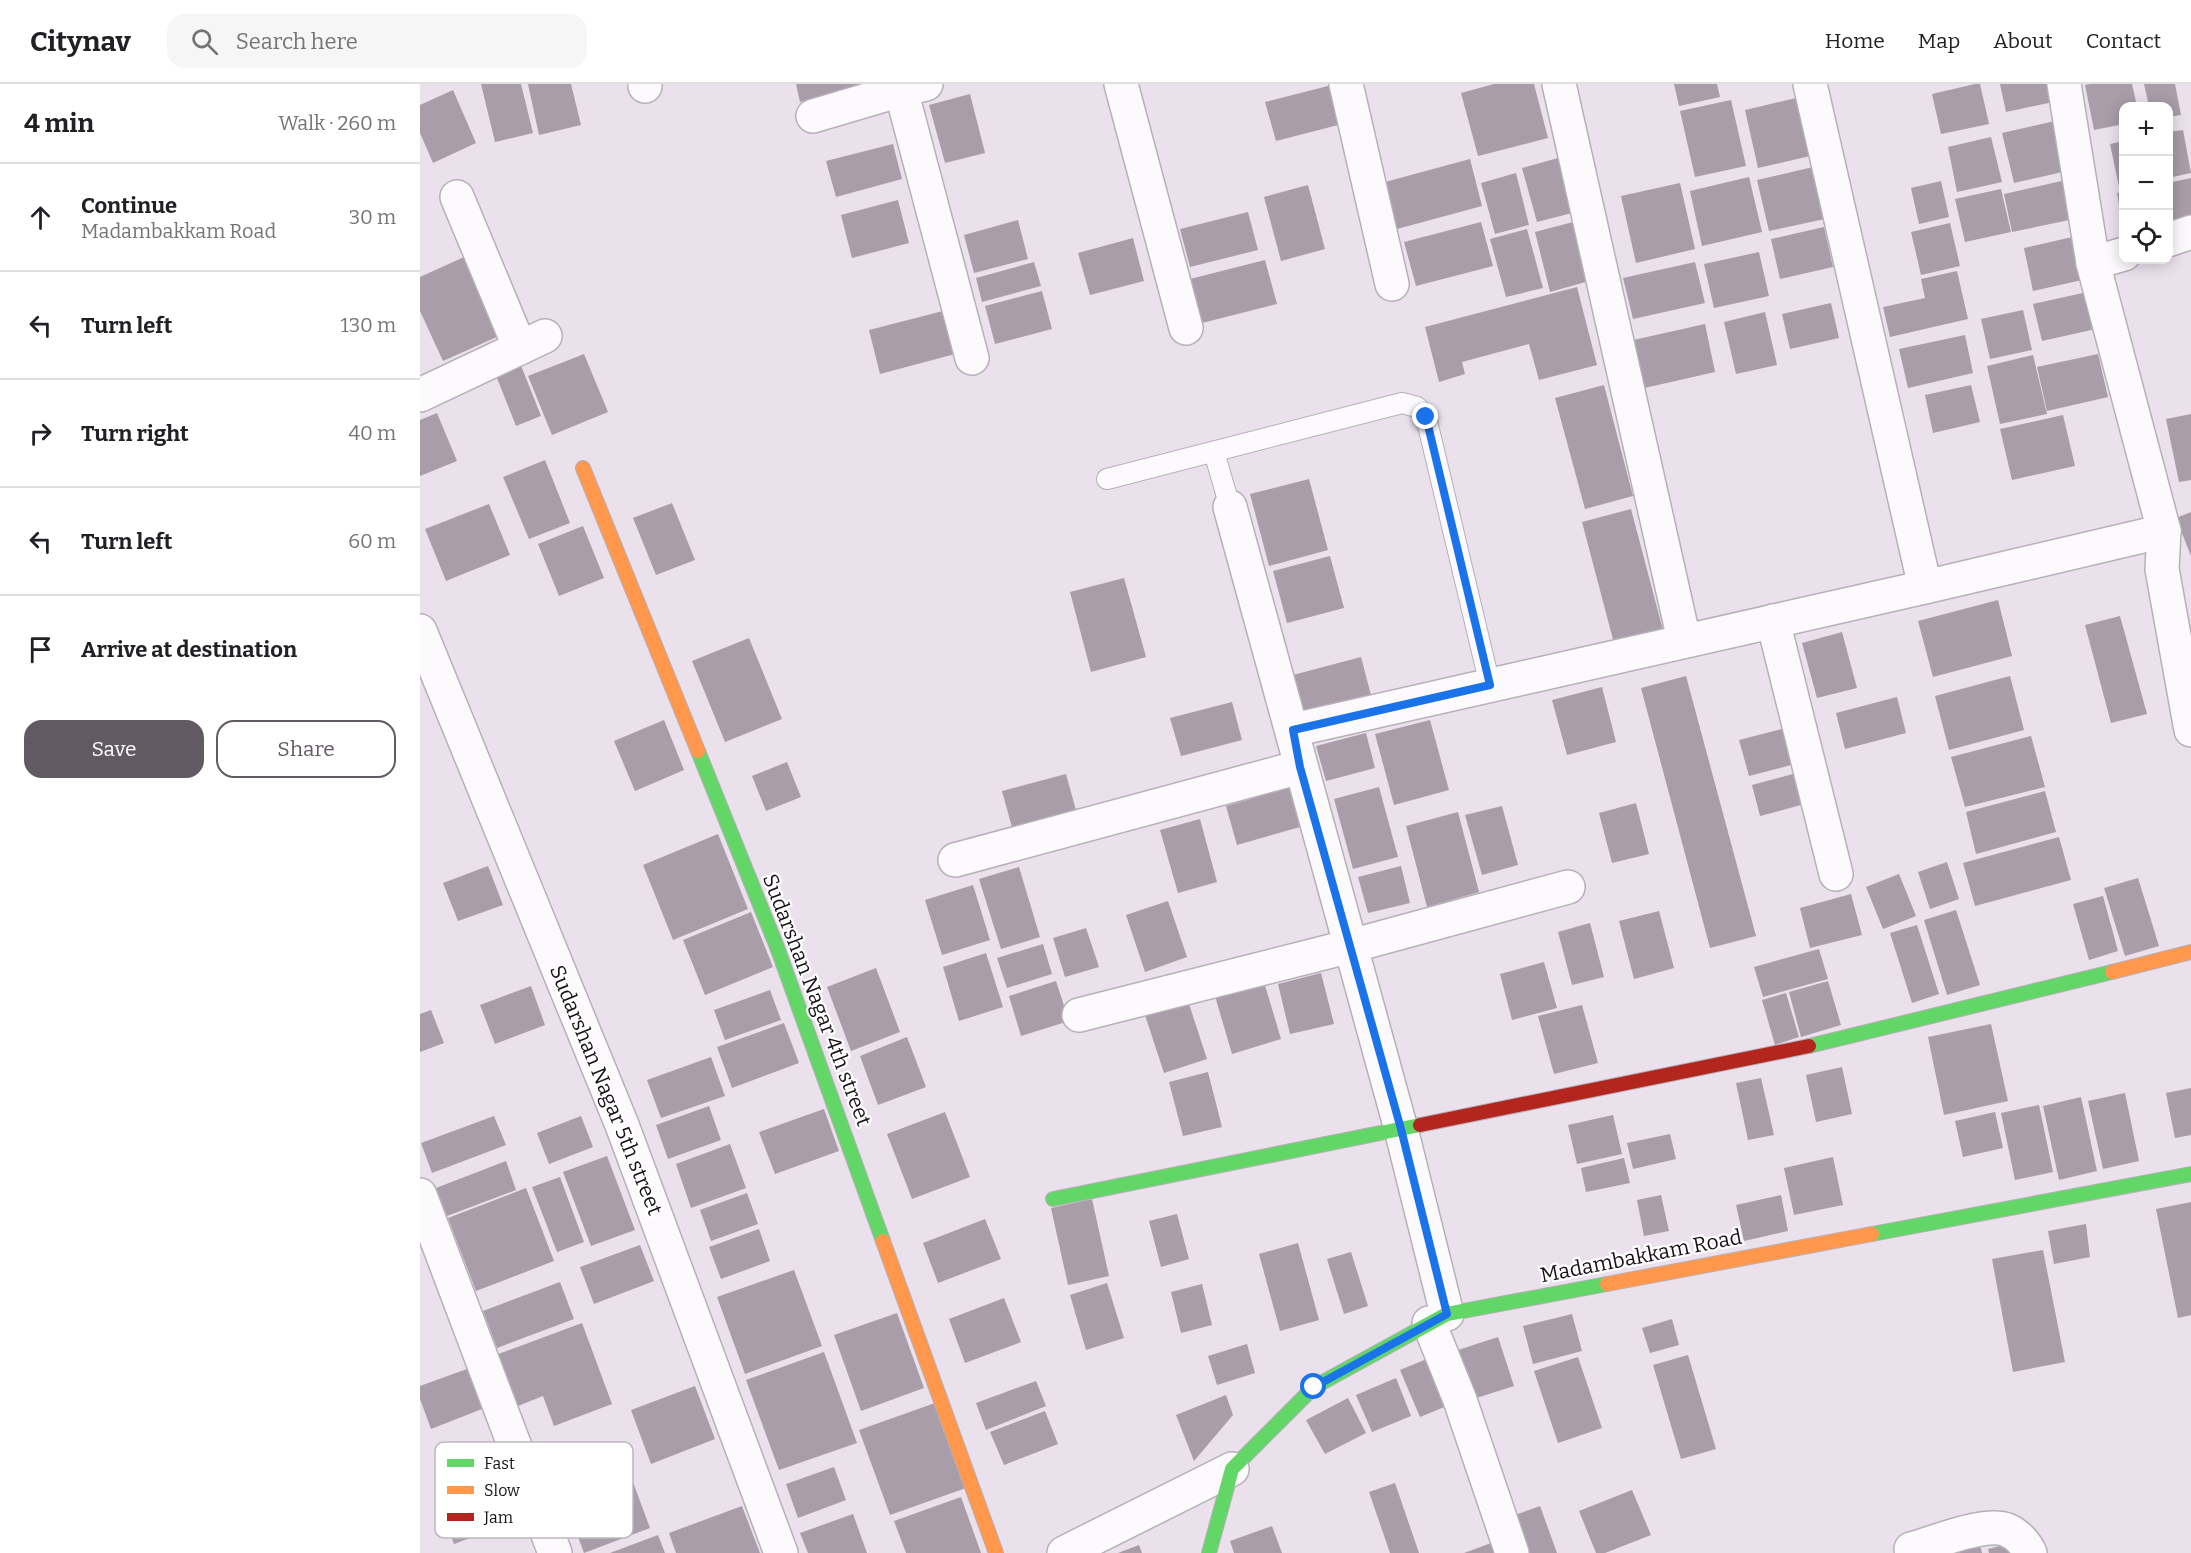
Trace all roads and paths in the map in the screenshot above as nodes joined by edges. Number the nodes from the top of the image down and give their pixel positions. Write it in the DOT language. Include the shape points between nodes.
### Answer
graph roads {
  1 [pos="1121,84"];
  2 [pos="1346,84"];
  3 [pos="1559,84"];
  4 [pos="1810,84"];
  5 [pos="2064,84"];
  6 [pos="914,87"];
  7 [pos="813,116"];
  8 [pos="457,197"];
  9 [pos="2191,232"];
  10 [pos="2173,239"];
  11 [pos="2108,258"];
  12 [pos="1392,284"];
  13 [pos="1186,328"];
  14 [pos="972,358"];
  15 [pos="420,395"];
  16 [pos="1214,452"];
  17 [pos="583,468"];
  18 [pos="1107,479"];
  19 [pos="1230,507"];
  20 [pos="2164,531"];
  21 [pos="1925,587"];
  22 [pos="1773,621"];
  23 [pos="420,631"];
  24 [pos="1684,640"];
  25 [pos="1490,685"];
  26 [pos="1293,730"];
  27 [pos="2191,730"];
  28 [pos="1300,767"];
  29 [pos="955,860"];
  30 [pos="1836,874"];
  31 [pos="1568,887"];
  32 [pos="1351,946"];
  33 [pos="2191,952"];
  34 [pos="1079,1015"];
  35 [pos="1401,1129"];
  36 [pos="2191,1174"];
  37 [pos="420,1195"];
  38 [pos="1053,1199"];
  39 [pos="1438,1318"];
  40 [pos="513,1442"];
  41 [pos="1232,1469"];
  42 [pos="549,1538"];
  43 [pos="1911,1549"];
  44 [pos="555,1553"];
  45 [pos="781,1553"];
  46 [pos="996,1553"];
  47 [pos="1064,1553"];
  48 [pos="1209,1553"];
  49 [pos="1512,1553"];
  50 [pos="2030,1553"];
  1 -- 13 [label="street"];
  2 -- 12 [label="street"];
  3 -- 24 [label="street"];
  4 -- 21 [label="street"];
  5 -- 11 [label="street"];
  6 -- 7 [label="street"];
  6 -- 14 [label="street"];
  8 -- 15 [label="street" via="532,342"];
  9 -- 10 [label="street"];
  11 -- 20 [label="street"];
  16 -- 18 [label="lane"];
  16 -- 19 [label="lane"];
  16 -- 25 [label="lane" via="1402,403 1417,407 1426,417"];
  17 -- 46 [label="street, Sudarshan Nagar 4th street" via="777,947"];
  19 -- 26 [label="street"];
  20 -- 21 [label="street"];
  20 -- 27 [label="street" via="2162,569"];
  21 -- 22 [label="street"];
  22 -- 24 [label="street"];
  22 -- 30 [label="street"];
  23 -- 45 [label="street, Sudarshan Nagar 5th street" via="622,1125"];
  24 -- 25 [label="street"];
  25 -- 26 [label="street"];
  26 -- 28 [label="street"];
  28 -- 29 [label="street"];
  28 -- 32 [label="street"];
  31 -- 32 [label="street"];
  32 -- 34 [label="street"];
  32 -- 35 [label="street"];
  33 -- 35 [label="street" via="1784,1052"];
  35 -- 38 [label="street"];
  35 -- 39 [label="street"];
  36 -- 39 [label="street, Madambakkam Road"];
  37 -- 40 [label="street"];
  39 -- 41 [label="street, Madambakkam Road" via="1314,1387"];
  39 -- 49 [label="street" via="1460,1400"];
  41 -- 47 [label="street"];
  41 -- 48 [label="street, Madambakkam Road"];
  42 -- 44 [label="street"];
  43 -- 50 [label="street" via="1994,1528 2017,1536"];
}
